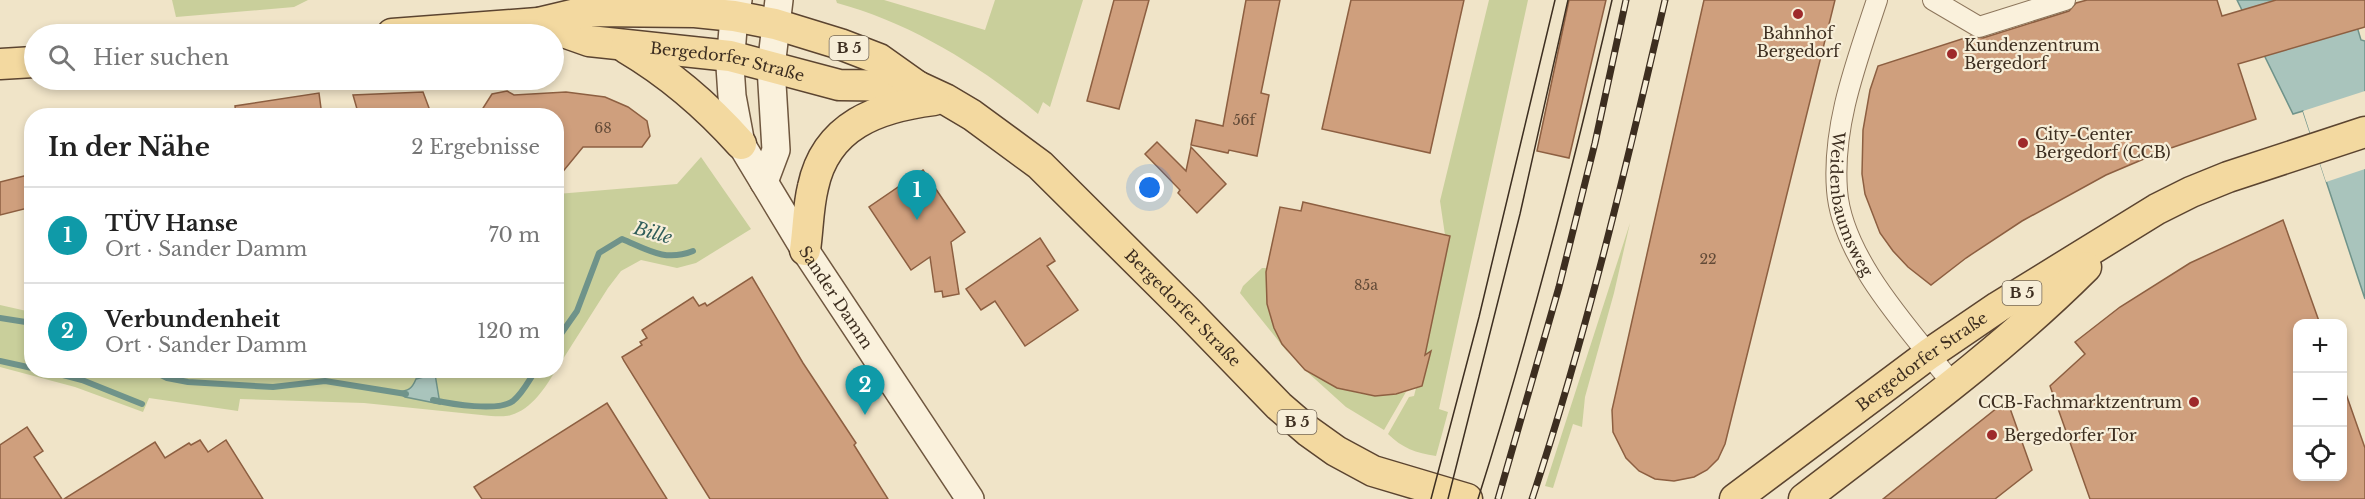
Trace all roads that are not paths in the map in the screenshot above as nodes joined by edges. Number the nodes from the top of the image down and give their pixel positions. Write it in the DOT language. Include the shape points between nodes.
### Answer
graph roads {
  1 [pos="1877,0"];
  2 [pos="1933,0"];
  3 [pos="2053,2"];
  4 [pos="736,8"];
  5 [pos="777,12"];
  6 [pos="538,23"];
  7 [pos="525,24"];
  8 [pos="541,24"];
  9 [pos="564,32"];
  10 [pos="618,43"];
  11 [pos="730,56"];
  12 [pos="24,63"];
  13 [pos="0,64"];
  14 [pos="771,67"];
  15 [pos="916,86"];
  16 [pos="945,99"];
  17 [pos="2365,132"];
  18 [pos="741,144"];
  19 [pos="764,182"];
  20 [pos="2118,235"];
  21 [pos="805,250"];
  22 [pos="1929,354"];
  23 [pos="1952,383"];
  24 [pos="1753,489"];
  25 [pos="970,499"];
  26 [pos="1467,499"];
  27 [pos="1734,499"];
  28 [pos="1804,499"];
  1 -- 22 [label="street, Weidenbaumsweg" via="1842,117 1837,191 1855,249 1872,279"];
  2 -- 3 [label="street" via="1981,30"];
  4 -- 5 [label="main road, Bergedorfer Straße / B 5"];
  4 -- 6 [label="main road, Bergedorfer Straße / B 5" via="695,12 589,11"];
  4 -- 11 [label="main road, Sander Damm"];
  5 -- 14 [label="main road"];
  5 -- 15 [label="main road, Bergedorfer Straße / B 5" via="879,59"];
  6 -- 7 [label="main road, Bergedorfer Straße / B 5"];
  6 -- 8 [label="main road, Bergedorfer Straße / B 5"];
  9 -- 10 [label="main road, Bergedorfer Straße / B 5" via="589,41"];
  10 -- 11 [label="main road, Bergedorfer Straße / B 5"];
  10 -- 18 [label="main road" via="669,75"];
  11 -- 14 [label="main road, Bergedorfer Straße / B 5"];
  11 -- 18 [label="main road, Sander Damm"];
  12 -- 13 [label="main road"];
  14 -- 15 [label="main road, Bergedorfer Straße / B 5" via="839,85"];
  14 -- 19 [label="main road" via="776,150"];
  15 -- 16 [label="main road, Bergedorfer Straße / B 5"];
  16 -- 21 [label="main road" via="901,104 865,119 837,138 826,152 813,187"];
  16 -- 26 [label="main road, Bergedorfer Straße / B 5" via="999,133 1059,182 1308,431 1373,471"];
  17 -- 20 [label="main road, Bergedorfer Straße / B 5" via="2191,192"];
  18 -- 19 [label="main road, Sander Damm"];
  19 -- 21 [label="main road, Sander Damm"];
  20 -- 22 [label="main road, Bergedorfer Straße / B 5" via="1998,307"];
  20 -- 23 [label="main road, Bergedorfer Straße / B 5" via="2045,308"];
  21 -- 25 [label="main road, Sander Damm"];
  22 -- 23 [label="street, Weidenbaumsweg"];
  22 -- 24 [label="main road, Bergedorfer Straße / B 5"];
  23 -- 28 [label="main road, Bergedorfer Straße / B 5"];
  24 -- 27 [label="main road, Bergedorfer Straße / B 5"];
}
